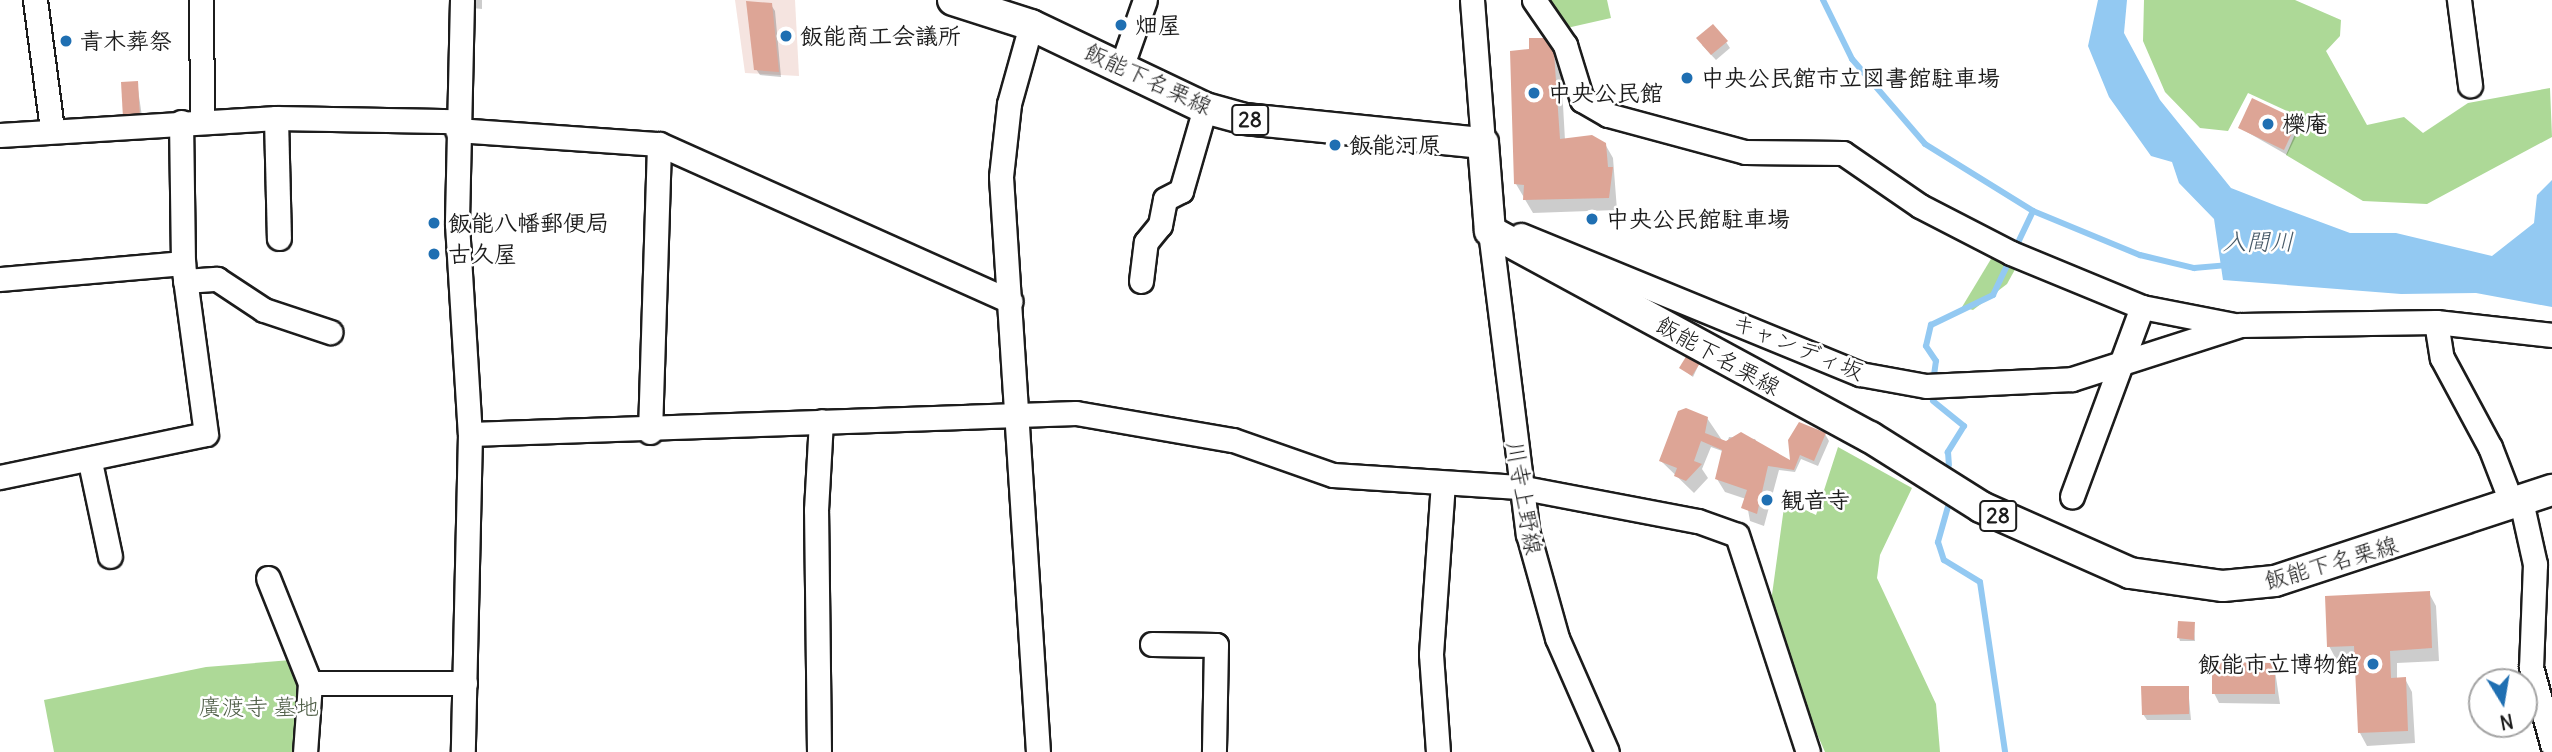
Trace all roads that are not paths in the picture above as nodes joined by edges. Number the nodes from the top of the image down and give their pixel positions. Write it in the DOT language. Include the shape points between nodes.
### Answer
graph roads {
  1 [pos="35,0"];
  2 [pos="201,0"];
  3 [pos="462,0"];
  4 [pos="953,0"];
  5 [pos="1145,0"];
  6 [pos="1472,0"];
  7 [pos="1534,0"];
  8 [pos="2459,0"];
  9 [pos="1031,25"];
  10 [pos="1121,68"];
  11 [pos="2470,85"];
  12 [pos="1205,108"];
  13 [pos="276,118"];
  14 [pos="192,121"];
  15 [pos="457,126"];
  16 [pos="51,129"];
  17 [pos="0,135"];
  18 [pos="1483,143"];
  19 [pos="659,144"];
  20 [pos="1490,226"];
  21 [pos="279,238"];
  22 [pos="184,272"];
  23 [pos="0,279"];
  24 [pos="1140,281"];
  25 [pos="1010,301"];
  26 [pos="2142,307"];
  27 [pos="2436,322"];
  28 [pos="2240,326"];
  29 [pos="330,332"];
  30 [pos="2552,335"];
  31 [pos="2122,365"];
  32 [pos="1020,412"];
  33 [pos="821,421"];
  34 [pos="650,432"];
  35 [pos="470,434"];
  36 [pos="90,462"];
  37 [pos="0,477"];
  38 [pos="1443,484"];
  39 [pos="1520,487"];
  40 [pos="2552,490"];
  41 [pos="2072,496"];
  42 [pos="2516,502"];
  43 [pos="110,556"];
  44 [pos="268,578"];
  45 [pos="1152,644"];
  46 [pos="310,683"];
  47 [pos="465,683"];
  48 [pos="2552,744"];
  49 [pos="305,752"];
  50 [pos="463,752"];
  51 [pos="819,752"];
  52 [pos="1038,752"];
  53 [pos="1214,752"];
  54 [pos="1438,752"];
  55 [pos="1607,752"];
  56 [pos="1808,752"];
  1 -- 16 [label="street"];
  2 -- 14 [label="street"];
  3 -- 15 [label="street"];
  4 -- 9 [label="main road, 飯能下名栗線 / 28"];
  5 -- 10 [label="street"];
  6 -- 18 [label="street"];
  7 -- 26 [label="street" via="1565,45 1582,100 1608,115 1745,152 1843,153 1920,206 2017,255"];
  8 -- 11 [label="street"];
  9 -- 10 [label="main road, 飯能下名栗線 / 28"];
  9 -- 25 [label="street" via="1009,104 1001,177"];
  10 -- 12 [label="main road, 飯能下名栗線 / 28"];
  12 -- 18 [label="main road, 飯能下名栗線 / 28" via="1292,127"];
  12 -- 24 [label="street" via="1181,191 1165,199 1160,225 1146,242"];
  13 -- 14 [label="street"];
  13 -- 15 [label="street"];
  13 -- 21 [label="street"];
  14 -- 16 [label="street"];
  14 -- 22 [label="street"];
  15 -- 19 [label="street"];
  15 -- 35 [label="street"];
  16 -- 17 [label="street"];
  18 -- 20 [label="main road"];
  19 -- 25 [label="street"];
  19 -- 34 [label="street"];
  20 -- 31 [label="street, キャンディ坂" via="1887,382 2062,380"];
  20 -- 39 [label="street, 川寺上野線"];
  20 -- 42 [label="main road, 飯能下名栗線 / 28" via="1870,437 1981,507 2130,573 2223,586 2275,581"];
  22 -- 23 [label="street"];
  22 -- 29 [label="street" via="217,279 264,310"];
  22 -- 36 [label="street" via="206,433"];
  25 -- 32 [label="street"];
  26 -- 28 [label="street"];
  26 -- 31 [label="street"];
  27 -- 28 [label="street"];
  27 -- 30 [label="street"];
  27 -- 42 [label="street" via="2442,358"];
  28 -- 31 [label="street, キャンディ坂"];
  31 -- 41 [label="street"];
  32 -- 33 [label="street"];
  32 -- 38 [label="street" via="1123,419 1233,440 1333,475"];
  32 -- 52 [label="street"];
  33 -- 34 [label="street"];
  33 -- 51 [label="street" via="816,510"];
  34 -- 35 [label="street"];
  35 -- 47 [label="street"];
  36 -- 37 [label="street"];
  36 -- 43 [label="street"];
  38 -- 39 [label="street"];
  38 -- 54 [label="street" via="1431,654"];
  39 -- 55 [label="street, 川寺上野線" via="1558,638"];
  39 -- 56 [label="street" via="1698,521 1737,535"];
  40 -- 42 [label="main road, 飯能下名栗線 / 28"];
  42 -- 48 [label="street" via="2535,564 2531,667"];
  44 -- 46 [label="street"];
  45 -- 53 [label="street" via="1216,645"];
  46 -- 47 [label="street"];
  46 -- 49 [label="street"];
  47 -- 50 [label="street"];
}
